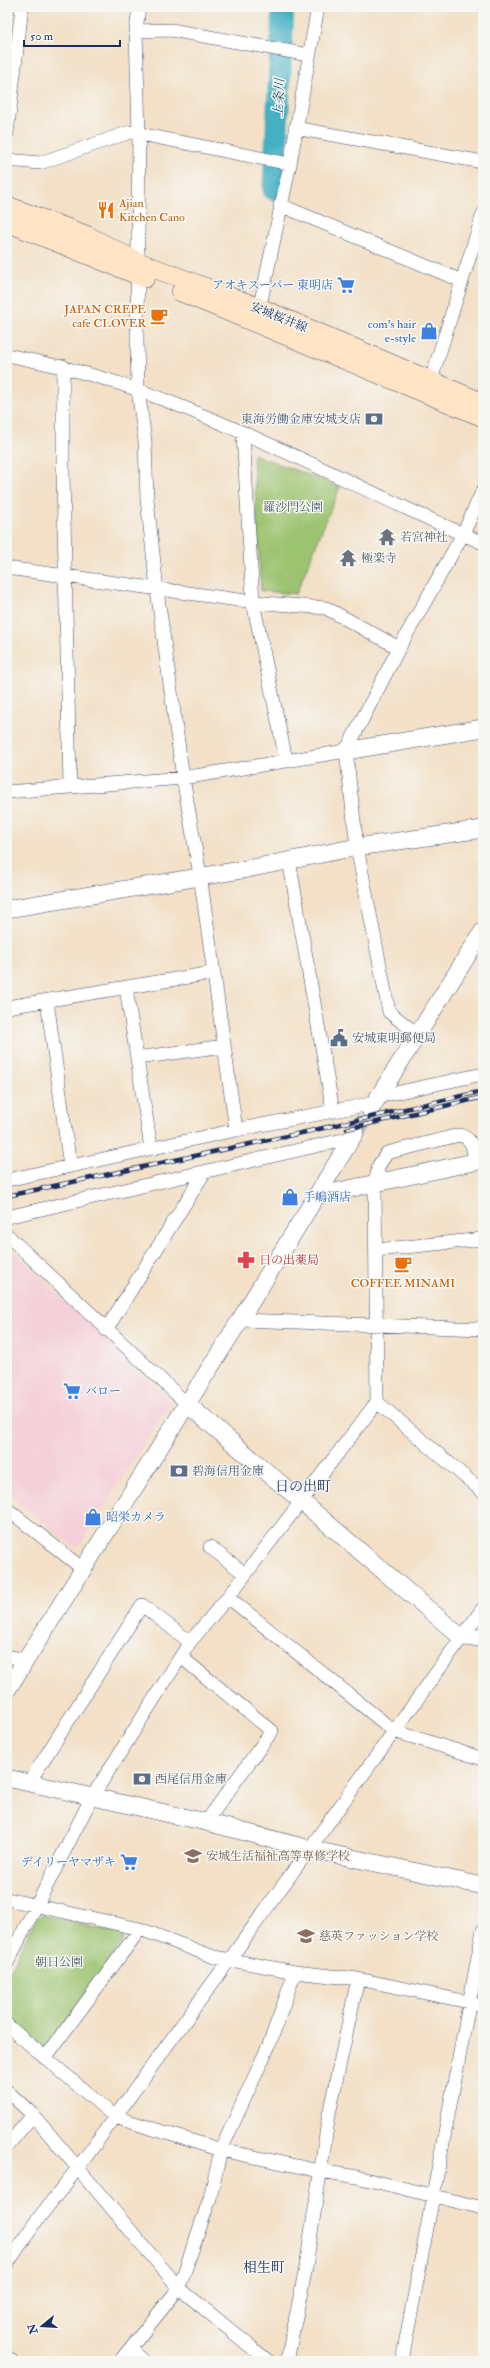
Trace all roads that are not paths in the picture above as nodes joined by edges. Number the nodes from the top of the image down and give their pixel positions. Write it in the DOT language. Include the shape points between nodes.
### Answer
graph roads {
  1 [pos="22,7"];
  2 [pos="139,7"];
  3 [pos="318,7"];
  4 [pos="136,31"];
  5 [pos="309,55"];
  6 [pos="295,128"];
  7 [pos="7,133"];
  8 [pos="139,134"];
  9 [pos="7,160"];
  10 [pos="483,162"];
  11 [pos="290,164"];
  12 [pos="280,205"];
  13 [pos="7,206"];
  14 [pos="483,214"];
  15 [pos="7,222"];
  16 [pos="138,268"];
  17 [pos="462,281"];
  18 [pos="258,316"];
  19 [pos="7,354"];
  20 [pos="63,366"];
  21 [pos="431,380"];
  22 [pos="138,390"];
  23 [pos="483,403"];
  24 [pos="483,417"];
  25 [pos="243,434"];
  26 [pos="483,490"];
  27 [pos="463,534"];
  28 [pos="483,543"];
  29 [pos="7,568"];
  30 [pos="65,577"];
  31 [pos="156,590"];
  32 [pos="253,602"];
  33 [pos="399,648"];
  34 [pos="483,728"];
  35 [pos="346,751"];
  36 [pos="286,760"];
  37 [pos="183,778"];
  38 [pos="70,786"];
  39 [pos="7,792"];
  40 [pos="483,829"];
  41 [pos="357,847"];
  42 [pos="289,860"];
  43 [pos="200,875"];
  44 [pos="7,909"];
  45 [pos="483,931"];
  46 [pos="212,973"];
  47 [pos="126,988"];
  48 [pos="47,1000"];
  49 [pos="7,1007"];
  50 [pos="417,1034"];
  51 [pos="224,1046"];
  52 [pos="137,1058"];
  53 [pos="483,1074"];
  54 [pos="375,1103"];
  55 [pos="333,1111"];
  56 [pos="236,1130"];
  57 [pos="353,1136"];
  58 [pos="151,1148"];
  59 [pos="479,1161"];
  60 [pos="70,1166"];
  61 [pos="204,1173"];
  62 [pos="7,1180"];
  63 [pos="375,1184"];
  64 [pos="316,1196"];
  65 [pos="7,1217"];
  66 [pos="7,1235"];
  67 [pos="483,1239"];
  68 [pos="376,1250"];
  69 [pos="240,1320"];
  70 [pos="377,1326"];
  71 [pos="483,1329"];
  72 [pos="106,1330"];
  73 [pos="377,1402"];
  74 [pos="186,1404"];
  75 [pos="483,1492"];
  76 [pos="300,1501"];
  77 [pos="7,1509"];
  78 [pos="210,1547"];
  79 [pos="83,1569"];
  80 [pos="245,1574"];
  81 [pos="228,1597"];
  82 [pos="483,1608"];
  83 [pos="461,1637"];
  84 [pos="483,1638"];
  85 [pos="190,1642"];
  86 [pos="7,1656"];
  87 [pos="181,1657"];
  88 [pos="26,1660"];
  89 [pos="7,1690"];
  90 [pos="394,1731"];
  91 [pos="483,1759"];
  92 [pos="7,1778"];
  93 [pos="28,1784"];
  94 [pos="92,1797"];
  95 [pos="206,1822"];
  96 [pos="310,1849"];
  97 [pos="483,1886"];
  98 [pos="7,1899"];
  99 [pos="36,1906"];
  100 [pos="140,1930"];
  101 [pos="483,1930"];
  102 [pos="230,1959"];
  103 [pos="7,1963"];
  104 [pos="295,1972"];
  105 [pos="358,1979"];
  106 [pos="469,2002"];
  107 [pos="483,2005"];
  108 [pos="7,2025"];
  109 [pos="45,2058"];
  110 [pos="7,2090"];
  111 [pos="33,2115"];
  112 [pos="115,2117"];
  113 [pos="7,2146"];
  114 [pos="222,2150"];
  115 [pos="77,2169"];
  116 [pos="321,2171"];
  117 [pos="433,2197"];
  118 [pos="483,2208"];
  119 [pos="7,2264"];
  120 [pos="179,2288"];
  121 [pos="130,2349"];
  122 [pos="7,2357"];
  123 [pos="12,2361"];
  124 [pos="120,2361"];
  125 [pos="144,2361"];
  126 [pos="268,2361"];
  127 [pos="287,2361"];
  128 [pos="402,2361"];
  1 -- 7 [label="street"];
  2 -- 4 [label="street"];
  3 -- 5 [label="street"];
  4 -- 5 [label="street" via="171,30"];
  4 -- 8 [label="street"];
  5 -- 6 [label="street"];
  6 -- 10 [label="street"];
  6 -- 11 [label="street"];
  8 -- 9 [label="street" via="130,132 40,163"];
  8 -- 11 [label="street"];
  8 -- 16 [label="street"];
  11 -- 12 [label="street"];
  12 -- 17 [label="street"];
  12 -- 18 [label="street"];
  13 -- 16 [label="main road, 安城桜井線" via="88,236"];
  14 -- 17 [label="street"];
  15 -- 16 [label="main road, 安城桜井線"];
  16 -- 18 [label="main road, 安城桜井線"];
  16 -- 22 [label="street"];
  17 -- 21 [label="street"];
  18 -- 21 [label="main road, 安城桜井線"];
  18 -- 24 [label="main road, 安城桜井線"];
  19 -- 20 [label="street"];
  20 -- 22 [label="street"];
  20 -- 30 [label="street"];
  21 -- 23 [label="main road, 安城桜井線"];
  22 -- 25 [label="street"];
  22 -- 31 [label="street" via="145,441 147,499"];
  25 -- 27 [label="street"];
  25 -- 32 [label="street"];
  26 -- 27 [label="street"];
  27 -- 28 [label="street"];
  27 -- 33 [label="street"];
  29 -- 30 [label="street"];
  30 -- 31 [label="street"];
  30 -- 38 [label="street"];
  31 -- 32 [label="street"];
  31 -- 37 [label="street"];
  32 -- 33 [label="street" via="326,608"];
  32 -- 36 [label="street"];
  33 -- 35 [label="street"];
  34 -- 35 [label="street"];
  35 -- 36 [label="street"];
  35 -- 41 [label="street"];
  36 -- 37 [label="street"];
  37 -- 38 [label="street"];
  37 -- 43 [label="street"];
  38 -- 39 [label="street"];
  40 -- 41 [label="street"];
  41 -- 42 [label="street"];
  41 -- 50 [label="street" via="389,1012"];
  42 -- 43 [label="street"];
  42 -- 55 [label="street"];
  43 -- 44 [label="street"];
  43 -- 46 [label="street"];
  45 -- 50 [label="street"];
  46 -- 47 [label="street"];
  46 -- 51 [label="street"];
  47 -- 48 [label="street"];
  47 -- 52 [label="street"];
  48 -- 49 [label="street"];
  48 -- 60 [label="street"];
  50 -- 54 [label="street"];
  51 -- 52 [label="street"];
  51 -- 56 [label="street"];
  52 -- 58 [label="street"];
  53 -- 54 [label="street"];
  54 -- 55 [label="street"];
  55 -- 56 [label="street"];
  56 -- 58 [label="street"];
  57 -- 61 [label="street"];
  57 -- 64 [label="street"];
  58 -- 60 [label="street"];
  59 -- 63 [label="street"];
  59 -- 63 [label="street" via="471,1142 467,1137 459,1135 387,1153 379,1165"];
  60 -- 62 [label="street"];
  61 -- 65 [label="street"];
  61 -- 72 [label="street"];
  63 -- 64 [label="street"];
  63 -- 68 [label="street"];
  64 -- 69 [label="street"];
  66 -- 72 [label="street"];
  67 -- 68 [label="street"];
  68 -- 70 [label="street"];
  69 -- 70 [label="street"];
  69 -- 74 [label="street"];
  70 -- 71 [label="street"];
  70 -- 73 [label="street"];
  72 -- 74 [label="street"];
  73 -- 75 [label="street"];
  73 -- 76 [label="street"];
  74 -- 76 [label="street"];
  74 -- 79 [label="street"];
  76 -- 80 [label="street"];
  76 -- 83 [label="street"];
  77 -- 79 [label="street"];
  78 -- 80 [label="street"];
  79 -- 88 [label="street"];
  80 -- 81 [label="street"];
  81 -- 85 [label="street"];
  81 -- 90 [label="street"];
  82 -- 83 [label="street"];
  83 -- 84 [label="street"];
  83 -- 90 [label="street"];
  85 -- 87 [label="street"];
  85 -- 93 [label="street" via="142,1605"];
  86 -- 88 [label="street"];
  87 -- 94 [label="street"];
  87 -- 95 [label="street" via="272,1731"];
  88 -- 89 [label="street"];
  90 -- 91 [label="street"];
  90 -- 96 [label="street"];
  92 -- 93 [label="street"];
  93 -- 94 [label="street"];
  94 -- 95 [label="street"];
  94 -- 99 [label="street"];
  95 -- 96 [label="street"];
  96 -- 97 [label="street"];
  96 -- 102 [label="street"];
  98 -- 99 [label="street"];
  99 -- 100 [label="street"];
  99 -- 103 [label="street"];
  100 -- 102 [label="street" via="214,1957"];
  100 -- 109 [label="street"];
  101 -- 106 [label="street"];
  102 -- 104 [label="street"];
  102 -- 112 [label="street"];
  104 -- 105 [label="street"];
  104 -- 114 [label="street" via="269,2045"];
  105 -- 106 [label="street"];
  105 -- 116 [label="street"];
  106 -- 107 [label="street"];
  106 -- 117 [label="street"];
  108 -- 109 [label="street"];
  109 -- 112 [label="street"];
  110 -- 111 [label="street"];
  111 -- 113 [label="street"];
  111 -- 115 [label="street"];
  112 -- 114 [label="street"];
  112 -- 115 [label="street"];
  114 -- 116 [label="street"];
  114 -- 120 [label="street" via="210,2198"];
  115 -- 119 [label="street" via="47,2206"];
  115 -- 120 [label="street"];
  116 -- 117 [label="street" via="357,2177"];
  116 -- 127 [label="street" via="306,2267"];
  117 -- 118 [label="street"];
  117 -- 128 [label="street"];
  120 -- 121 [label="street"];
  120 -- 126 [label="street"];
  121 -- 124 [label="street"];
  121 -- 125 [label="street"];
  122 -- 123 [label="street"];
}
